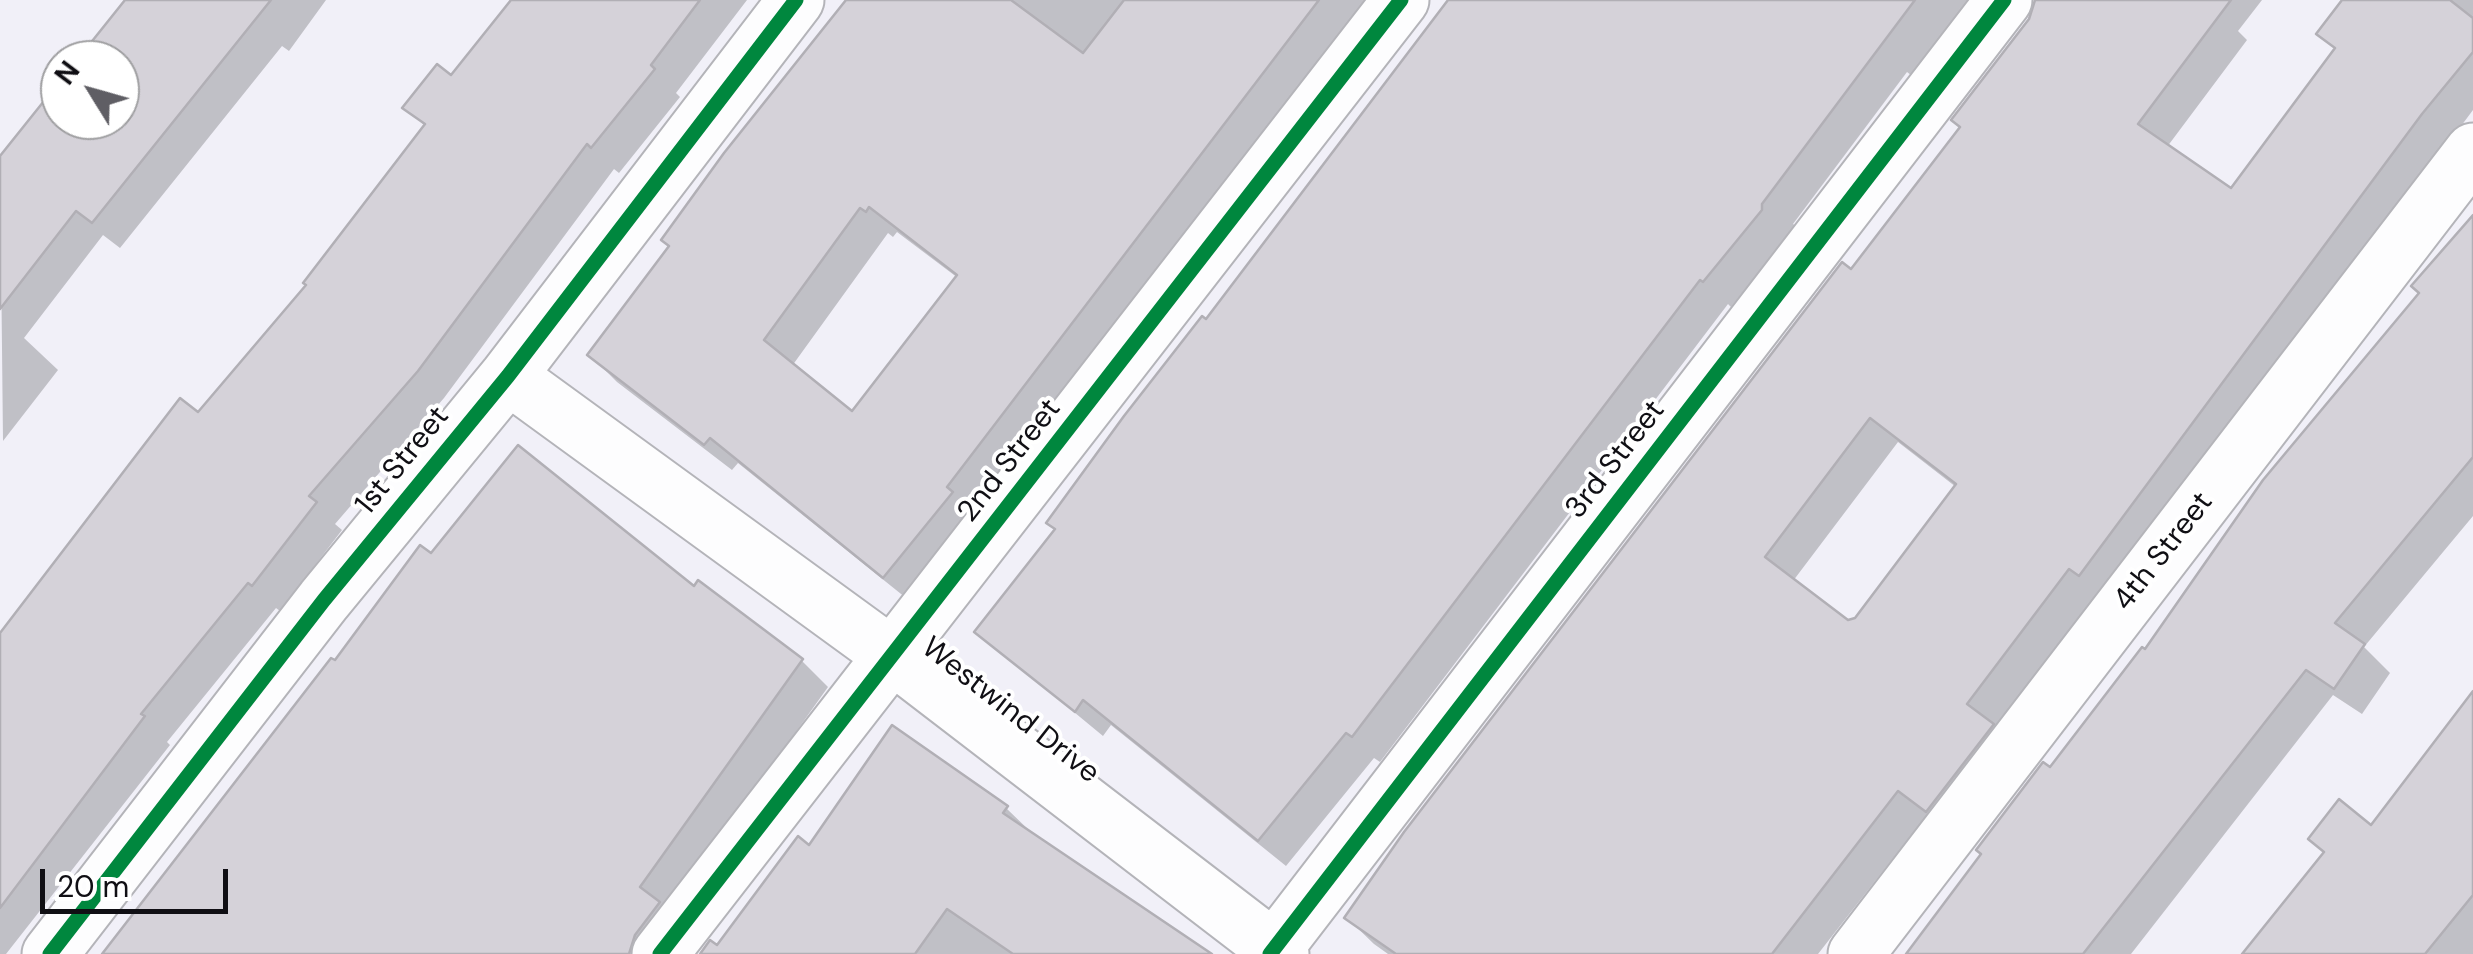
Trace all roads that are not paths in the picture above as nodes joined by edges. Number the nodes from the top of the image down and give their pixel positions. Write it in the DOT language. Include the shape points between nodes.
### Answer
graph roads {
  1 [pos="796,0"];
  2 [pos="1401,0"];
  3 [pos="2004,0"];
  4 [pos="2473,150"];
  5 [pos="508,376"];
  6 [pos="894,656"];
  7 [pos="1275,952"];
  8 [pos="50,954"];
  9 [pos="660,954"];
  10 [pos="1856,954"];
  1 -- 5 [label="street, 1st Street"];
  2 -- 6 [label="street, 2nd Street"];
  3 -- 7 [label="street, 3rd Street"];
  4 -- 10 [label="street, 4th Street"];
  5 -- 6 [label="street, Westwind Drive"];
  5 -- 8 [label="street, 1st Street" via="324,600"];
  6 -- 7 [label="street, Westwind Drive"];
  6 -- 9 [label="street, 2nd Street"];
}
